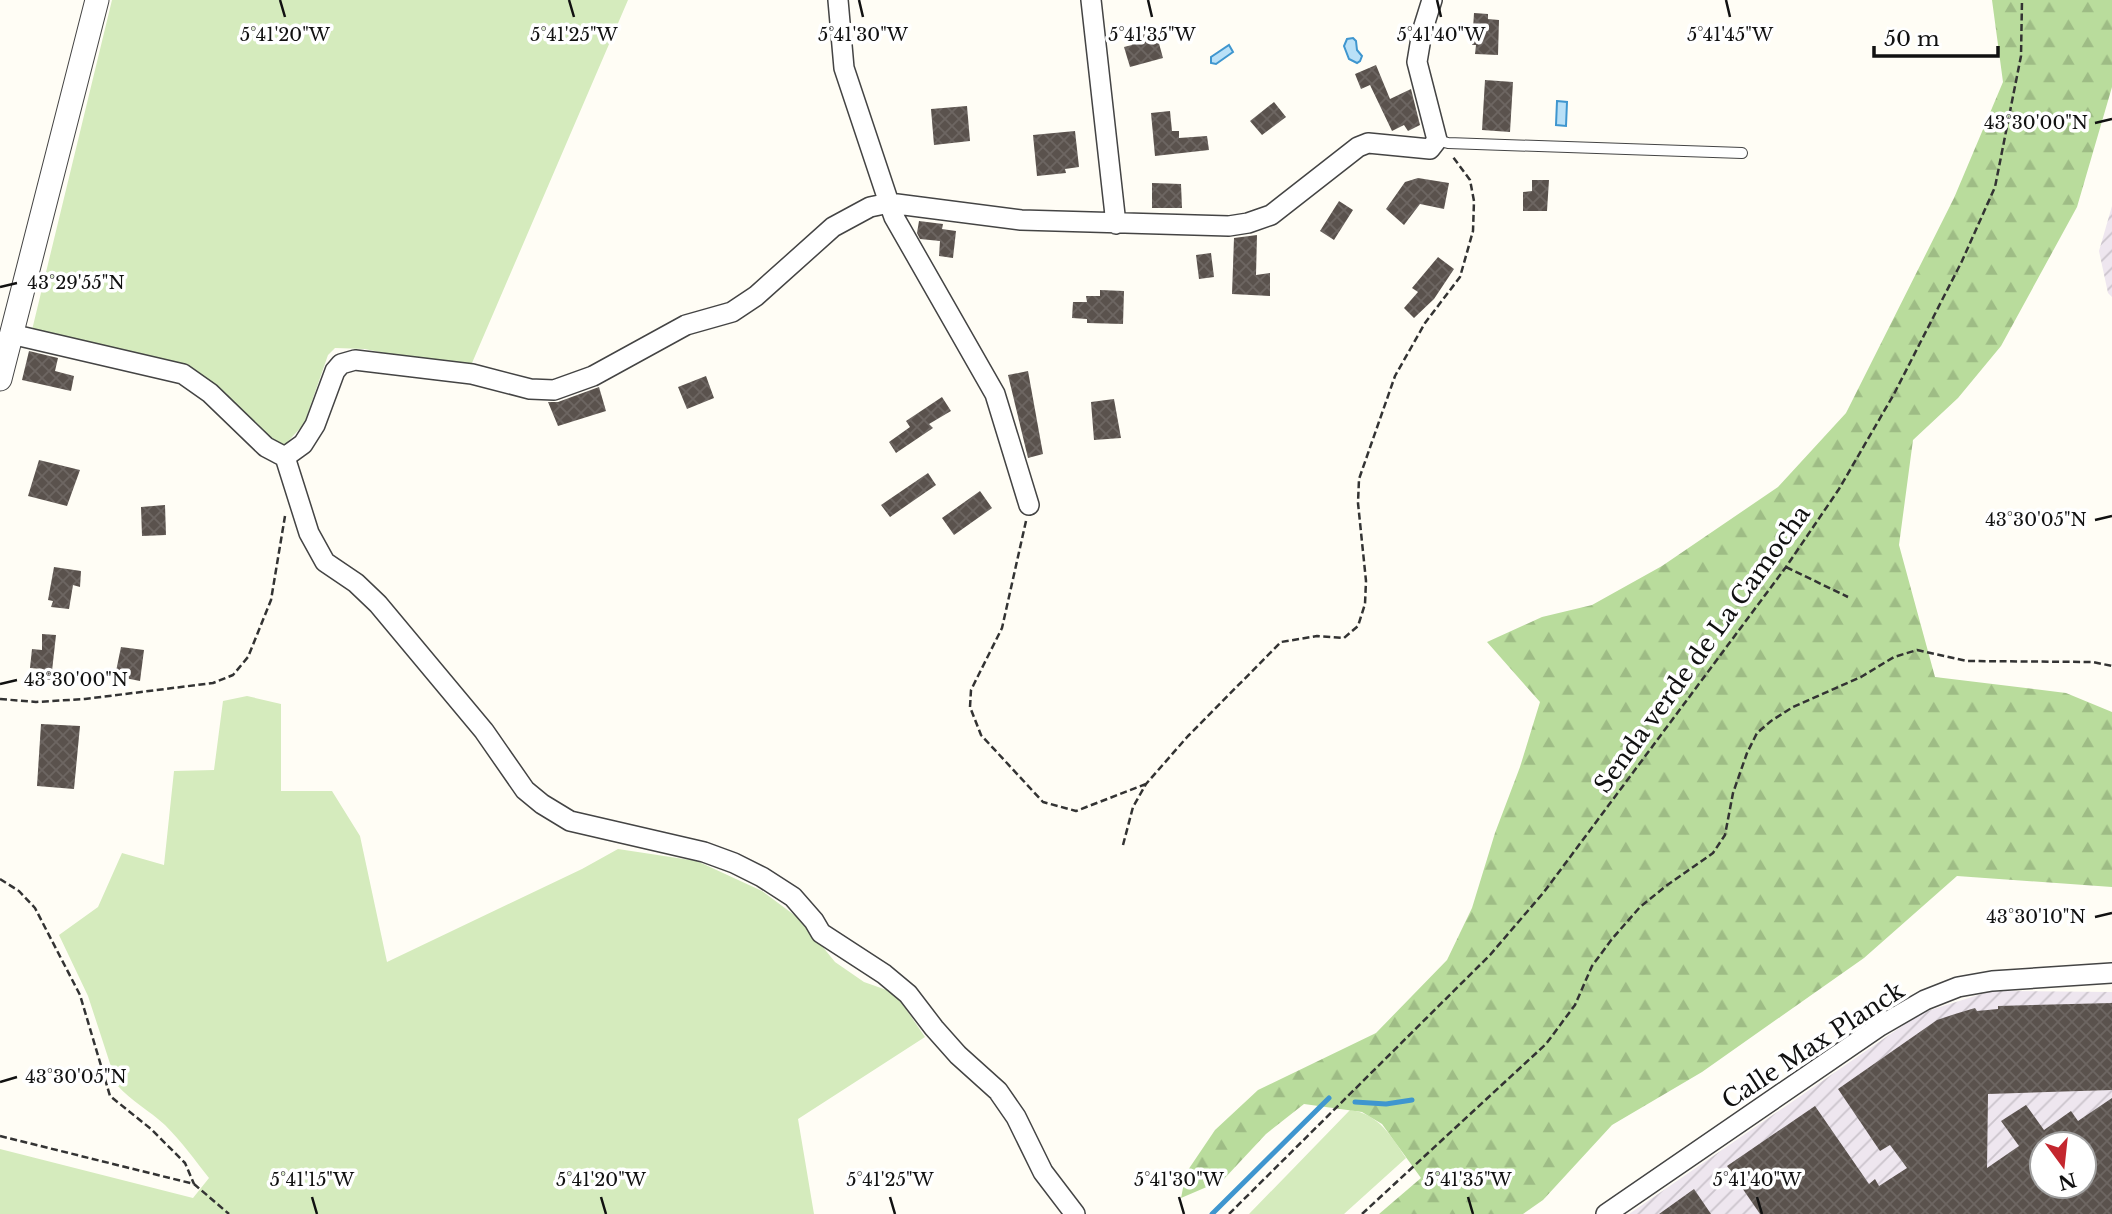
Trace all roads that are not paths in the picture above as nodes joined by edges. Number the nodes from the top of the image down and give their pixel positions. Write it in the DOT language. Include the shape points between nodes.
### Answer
graph roads {
  1 [pos="97,0"];
  2 [pos="838,0"];
  3 [pos="1091,0"];
  4 [pos="1432,0"];
  5 [pos="1434,144"];
  6 [pos="1742,153"];
  7 [pos="889,203"];
  8 [pos="1116,223"];
  9 [pos="11,334"];
  10 [pos="0,379"];
  11 [pos="285,457"];
  12 [pos="1029,505"];
  13 [pos="2112,973"];
  14 [pos="1075,1214"];
  15 [pos="1606,1214"];
  1 -- 9 [label="street"];
  2 -- 7 [label="street" via="844,68"];
  3 -- 8 [label="street"];
  4 -- 5 [label="street" via="1417,62"];
  5 -- 6 [label="lane"];
  5 -- 8 [label="street" via="1368,143 1358,147 1286,205 1248,223"];
  7 -- 8 [label="street" via="1021,220"];
  7 -- 11 [label="street" via="870,207 833,228 733,312 686,325 593,376 554,390 454,371 355,360 341,364 315,425 303,444"];
  7 -- 12 [label="street" via="995,394"];
  9 -- 10 [label="street"];
  9 -- 11 [label="street" via="183,374 210,393 266,447"];
  11 -- 14 [label="street" via="309,533 325,562 378,604 484,731 525,790 570,821 704,852 762,877 793,897 821,933 908,994 950,1046 999,1091 1043,1172"];
  13 -- 15 [label="street, Calle Max Planck" via="1992,981 1958,987 1925,1000"];
}
